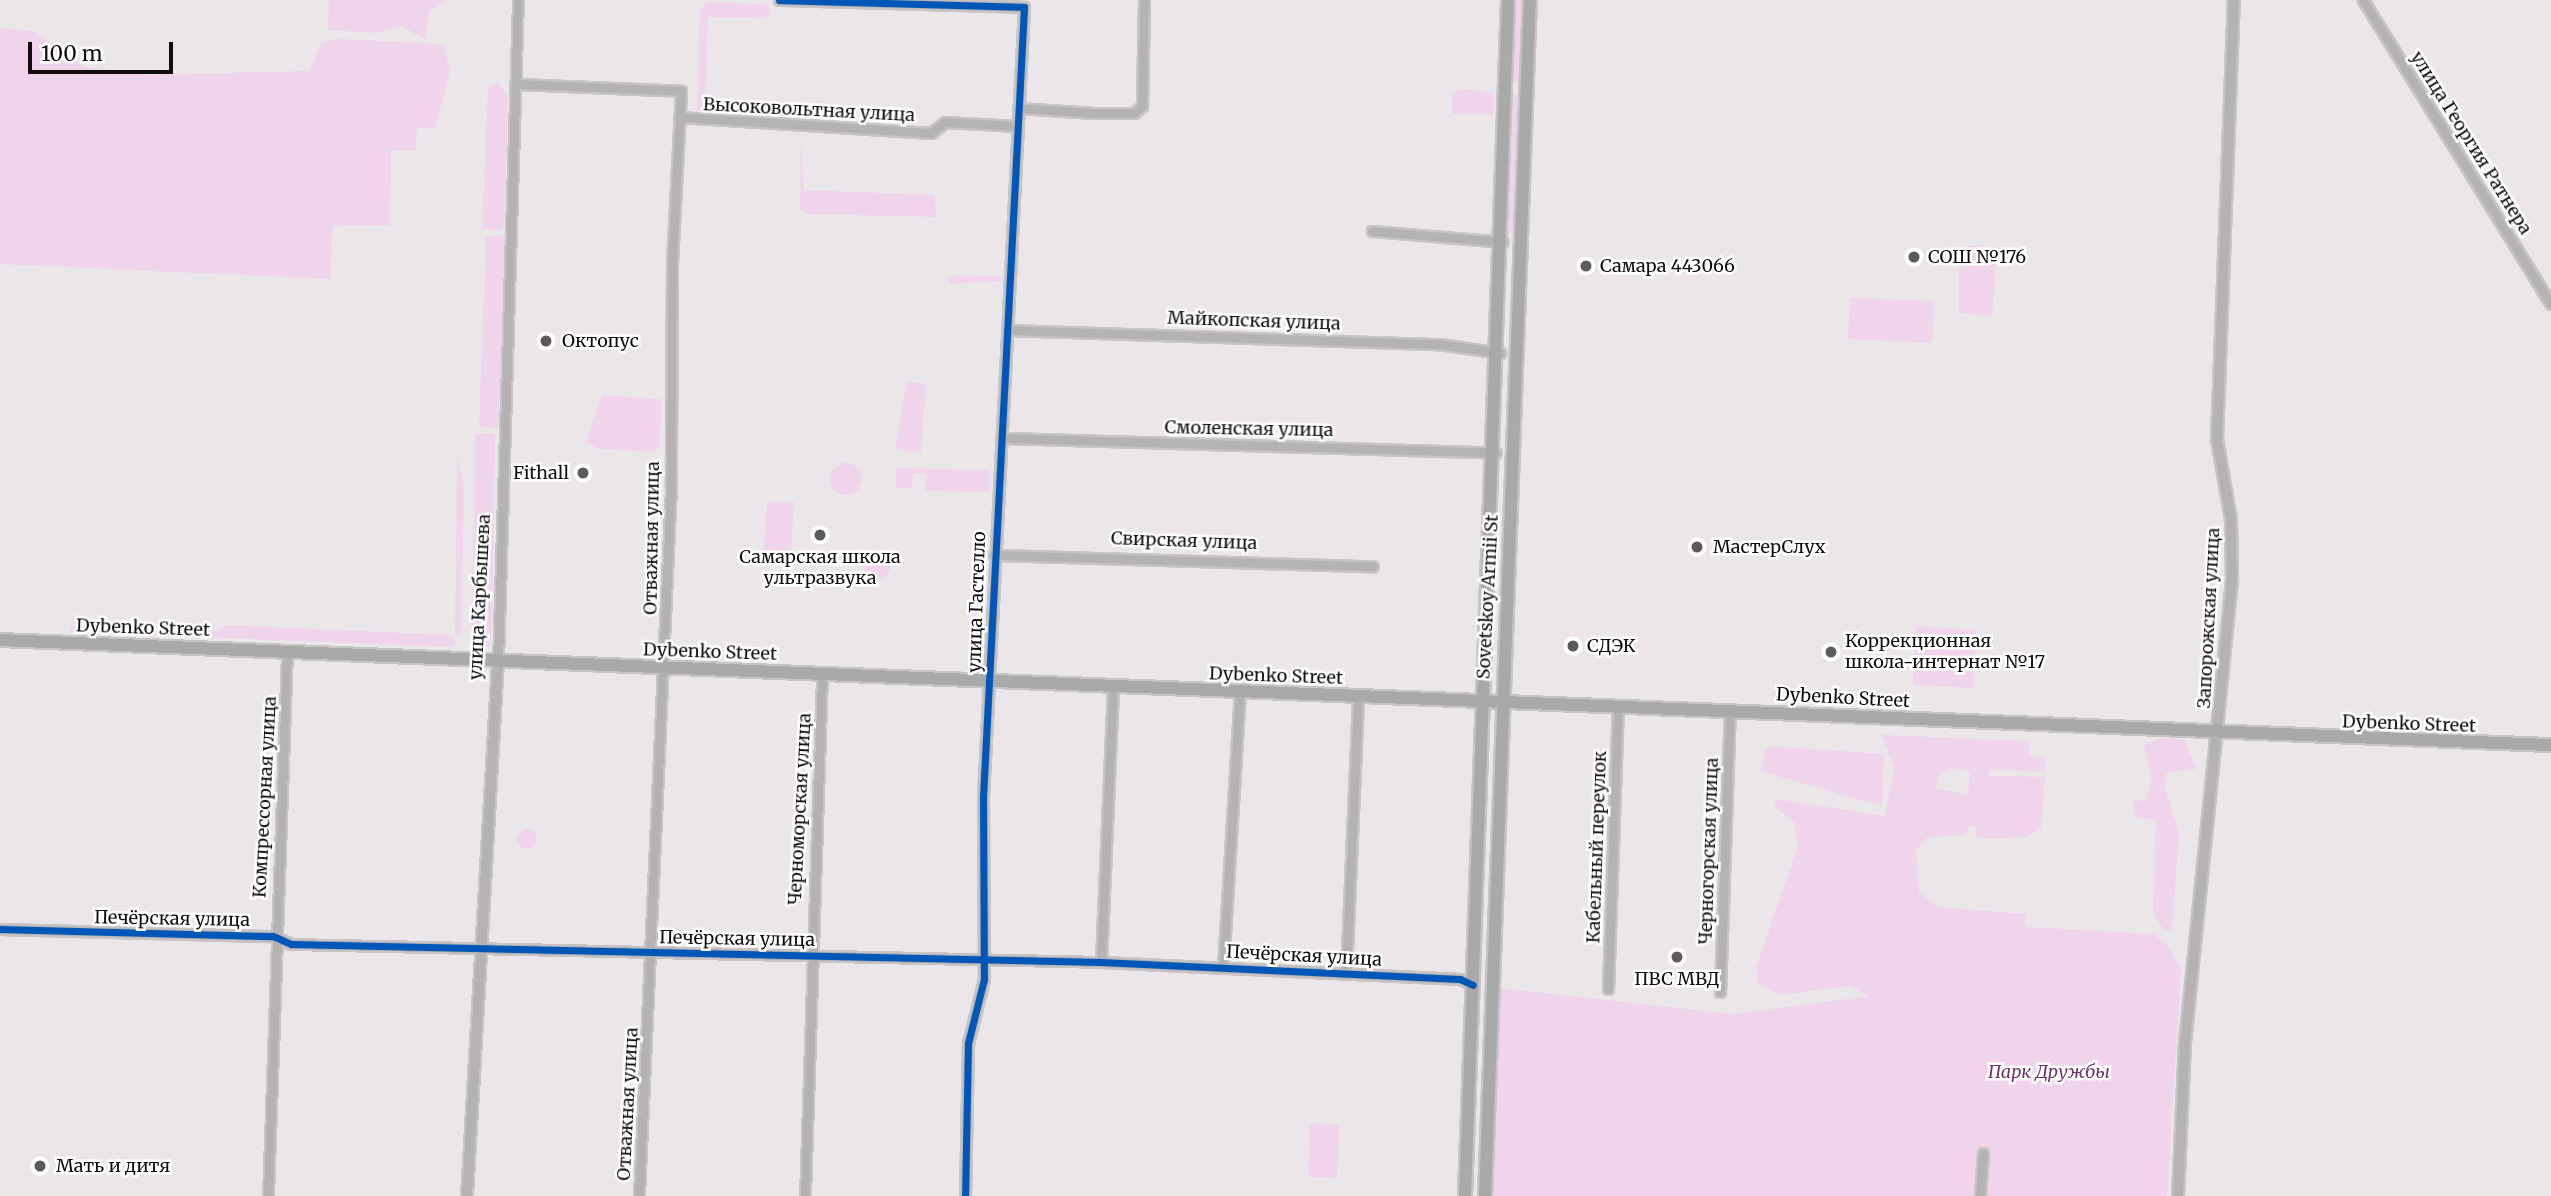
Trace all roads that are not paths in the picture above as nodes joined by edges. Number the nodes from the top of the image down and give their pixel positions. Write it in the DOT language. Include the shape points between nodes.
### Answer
graph roads {
  1 [pos="518,0"];
  2 [pos="779,0"];
  3 [pos="1144,0"];
  4 [pos="1508,0"];
  5 [pos="1530,0"];
  6 [pos="2234,0"];
  7 [pos="2363,0"];
  8 [pos="516,84"];
  9 [pos="1525,87"];
  10 [pos="1505,88"];
  11 [pos="681,91"];
  12 [pos="1018,108"];
  13 [pos="679,117"];
  14 [pos="1017,126"];
  15 [pos="1372,231"];
  16 [pos="1520,240"];
  17 [pos="1503,242"];
  18 [pos="2551,304"];
  19 [pos="1007,330"];
  20 [pos="1500,353"];
  21 [pos="1001,438"];
  22 [pos="1496,453"];
  23 [pos="994,555"];
  24 [pos="1373,566"];
  25 [pos="0,640"];
  26 [pos="287,651"];
  27 [pos="498,661"];
  28 [pos="663,668"];
  29 [pos="822,674"];
  30 [pos="989,682"];
  31 [pos="1113,687"];
  32 [pos="1240,692"];
  33 [pos="1357,697"];
  34 [pos="1485,703"];
  35 [pos="1501,703"];
  36 [pos="1618,706"];
  37 [pos="1730,710"];
  38 [pos="2220,735"];
  39 [pos="2551,745"];
  40 [pos="0,929"];
  41 [pos="273,936"];
  42 [pos="479,945"];
  43 [pos="651,953"];
  44 [pos="809,955"];
  45 [pos="984,961"];
  46 [pos="1101,962"];
  47 [pos="1223,968"];
  48 [pos="1346,974"];
  49 [pos="1474,985"];
  50 [pos="1494,987"];
  51 [pos="1608,989"];
  52 [pos="1720,992"];
  53 [pos="1983,1153"];
  54 [pos="268,1196"];
  55 [pos="467,1196"];
  56 [pos="639,1196"];
  57 [pos="805,1196"];
  58 [pos="965,1196"];
  59 [pos="1465,1196"];
  60 [pos="1485,1196"];
  61 [pos="1980,1196"];
  62 [pos="2178,1196"];
  1 -- 8 [label="street, улица Карбышева"];
  2 -- 12 [label="street, улица Гастелло" via="1024,7"];
  3 -- 12 [label="street" via="1145,96 1134,113"];
  4 -- 10 [label="main road, Sovetskoy Armii St"];
  5 -- 9 [label="main road, Sovetskoy Armii St"];
  6 -- 38 [label="street, Запорожская улица" via="2217,439 2231,520 2232,578"];
  7 -- 18 [label="street, улица Георгия Ратнера"];
  8 -- 11 [label="street, Высоковольтная улица"];
  8 -- 27 [label="street, улица Карбышева"];
  9 -- 10 [label="main road"];
  9 -- 16 [label="main road, Sovetskoy Armii St"];
  10 -- 17 [label="main road, Sovetskoy Armii St"];
  11 -- 13 [label="street, Отважная улица"];
  12 -- 14 [label="street, улица Гастелло"];
  13 -- 14 [label="street, Высоковольтная улица" via="931,133 945,122"];
  13 -- 28 [label="street, Отважная улица"];
  14 -- 19 [label="street, улица Гастелло"];
  15 -- 17 [label="street"];
  16 -- 17 [label="main road"];
  16 -- 35 [label="main road, Sovetskoy Armii St"];
  17 -- 20 [label="main road, Sovetskoy Armii St"];
  19 -- 20 [label="street, Майкопская улица" via="1439,344"];
  19 -- 21 [label="street, улица Гастелло"];
  20 -- 22 [label="main road, Sovetskoy Armii St"];
  21 -- 22 [label="street, Смоленская улица"];
  21 -- 23 [label="street, улица Гастелло"];
  22 -- 34 [label="main road, Sovetskoy Armii St"];
  23 -- 24 [label="street, Свирская улица"];
  23 -- 30 [label="street, улица Гастелло"];
  25 -- 26 [label="main road, Dybenko Street"];
  26 -- 27 [label="main road, Dybenko Street"];
  26 -- 41 [label="street, Компрессорная улица"];
  27 -- 28 [label="main road, Dybenko Street"];
  27 -- 42 [label="street, улица Карбышева"];
  28 -- 29 [label="main road, Dybenko Street"];
  28 -- 43 [label="street, Отважная улица"];
  29 -- 30 [label="main road, Dybenko Street"];
  29 -- 44 [label="street, Черноморская улица"];
  30 -- 31 [label="main road, Dybenko Street"];
  30 -- 45 [label="street, улица Гастелло"];
  31 -- 32 [label="main road, Dybenko Street"];
  31 -- 46 [label="street"];
  32 -- 33 [label="main road, Dybenko Street"];
  32 -- 47 [label="street"];
  33 -- 34 [label="main road, Dybenko Street"];
  33 -- 48 [label="street"];
  34 -- 35 [label="main road, Dybenko Street"];
  34 -- 49 [label="main road, Sovetskoy Armii St"];
  35 -- 36 [label="main road, Dybenko Street"];
  35 -- 50 [label="main road, Sovetskoy Armii St"];
  36 -- 37 [label="main road, Dybenko Street"];
  36 -- 51 [label="street, Кабельный переулок"];
  37 -- 38 [label="main road, Dybenko Street"];
  37 -- 52 [label="street, Черногорская улица"];
  38 -- 39 [label="main road, Dybenko Street"];
  38 -- 62 [label="street, Запорожская улица" via="2185,1044"];
  40 -- 41 [label="street, Печёрская улица"];
  41 -- 42 [label="street, Печёрская улица" via="291,944"];
  41 -- 54 [label="street, Компрессорная улица"];
  42 -- 43 [label="street, Печёрская улица"];
  42 -- 55 [label="street, улица Карбышева"];
  43 -- 44 [label="street, Печёрская улица"];
  43 -- 56 [label="street, Отважная улица"];
  44 -- 45 [label="street, Печёрская улица"];
  44 -- 57 [label="street, Черноморская улица"];
  45 -- 46 [label="street, Печёрская улица"];
  45 -- 58 [label="street, улица Гастелло" via="968,1043"];
  46 -- 47 [label="street, Печёрская улица"];
  47 -- 48 [label="street, Печёрская улица"];
  48 -- 49 [label="street, Печёрская улица"];
  49 -- 50 [label="main road"];
  49 -- 59 [label="main road, Sovetskoy Armii St"];
  50 -- 60 [label="main road, Sovetskoy Armii St"];
  53 -- 61 [label="street"];
}
